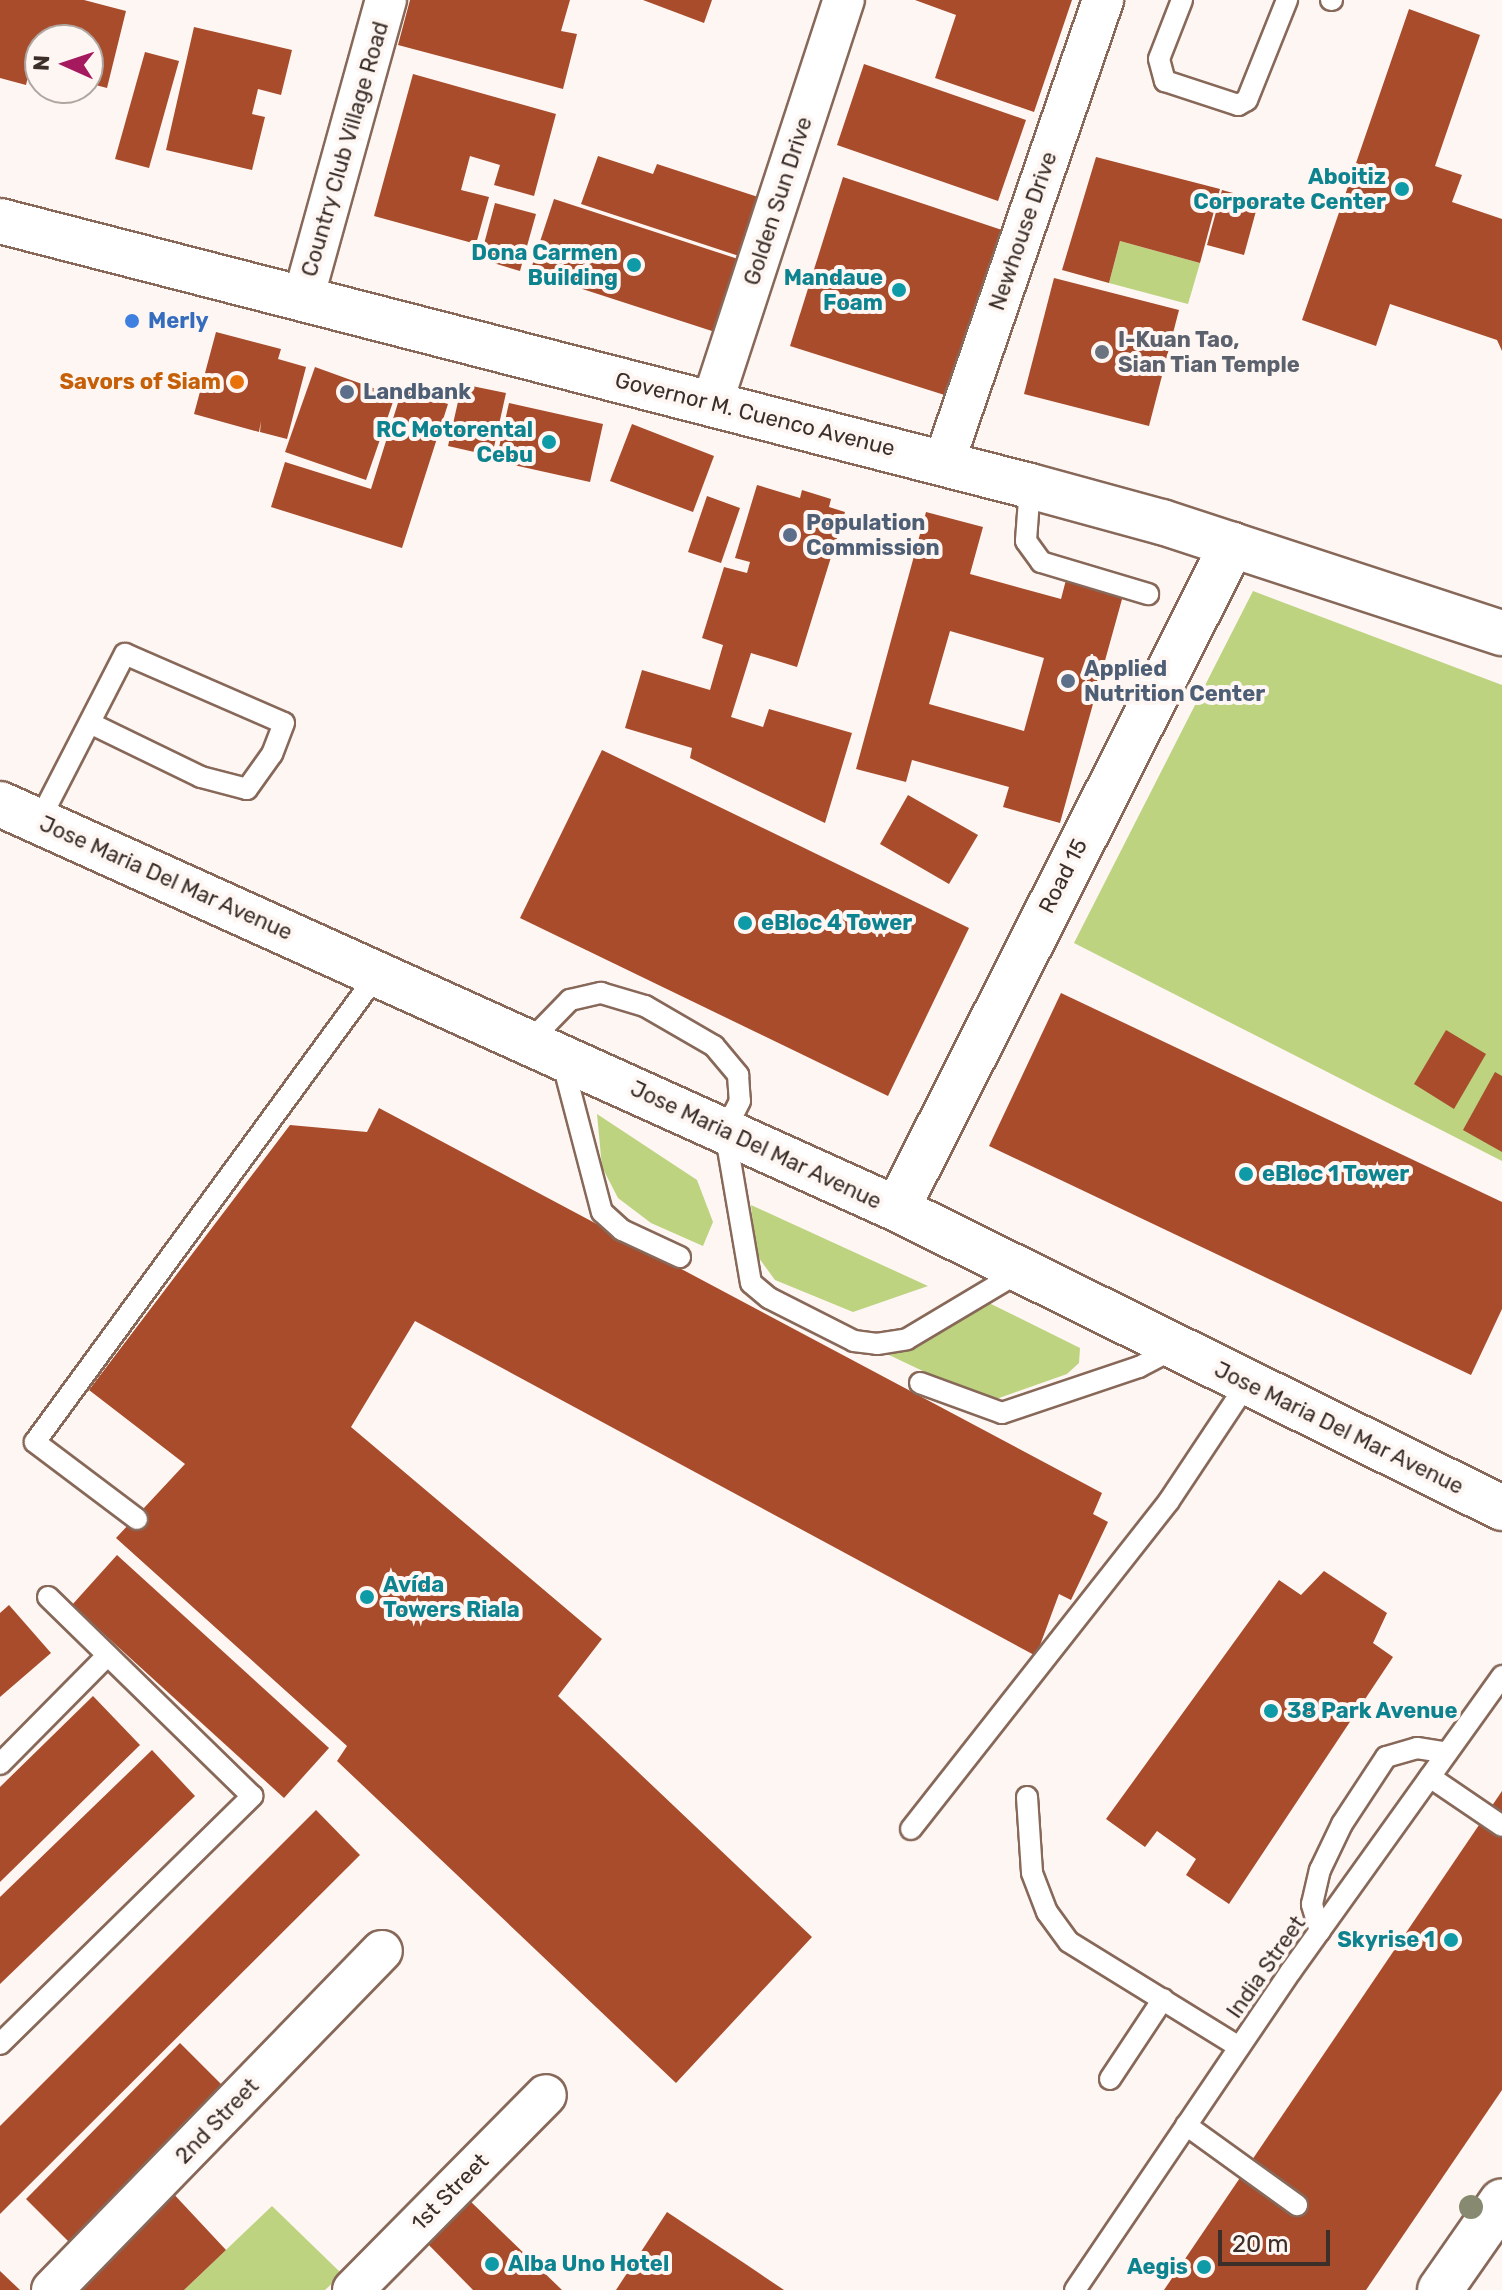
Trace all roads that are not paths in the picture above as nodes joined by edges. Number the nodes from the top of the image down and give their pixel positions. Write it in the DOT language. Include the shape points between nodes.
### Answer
graph roads {
  1 [pos="386,0"];
  2 [pos="844,0"];
  3 [pos="1103,0"];
  4 [pos="1182,0"];
  5 [pos="1287,0"];
  6 [pos="0,221"];
  7 [pos="303,299"];
  8 [pos="712,403"];
  9 [pos="944,462"];
  10 [pos="1030,486"];
  11 [pos="1232,545"];
  12 [pos="1148,594"];
  13 [pos="1502,633"];
  14 [pos="90,723"];
  15 [pos="0,804"];
  16 [pos="39,821"];
  17 [pos="379,972"];
  18 [pos="546,1049"];
  19 [pos="725,1131"];
  20 [pos="897,1209"];
  21 [pos="680,1257"];
  22 [pos="1022,1271"];
  23 [pos="1177,1347"];
  24 [pos="1248,1382"];
  25 [pos="920,1383"];
  26 [pos="1502,1508"];
  27 [pos="137,1519"];
  28 [pos="48,1597"];
  29 [pos="108,1655"];
  30 [pos="1502,1676"];
  31 [pos="1447,1753"];
  32 [pos="0,1764"];
  33 [pos="1430,1777"];
  34 [pos="1027,1797"];
  35 [pos="1502,1826"];
  36 [pos="911,1829"];
  37 [pos="1320,1931"];
  38 [pos="382,1951"];
  39 [pos="1163,1999"];
  40 [pos="0,2044"];
  41 [pos="1239,2047"];
  42 [pos="1110,2079"];
  43 [pos="546,2095"];
  44 [pos="1186,2125"];
  45 [pos="1502,2201"];
  46 [pos="1297,2205"];
  47 [pos="52,2290"];
  48 [pos="353,2290"];
  49 [pos="1075,2290"];
  50 [pos="1440,2290"];
  1 -- 7 [label="street, Country Club Village Road"];
  2 -- 8 [label="street, Golden Sun Drive"];
  3 -- 9 [label="street, Newhouse Drive"];
  4 -- 5 [label="lane" via="1159,59 1165,81 1238,105 1247,100"];
  6 -- 7 [label="street, Governor M. Cuenco Avenue"];
  7 -- 8 [label="street, Governor M. Cuenco Avenue"];
  8 -- 9 [label="street, Governor M. Cuenco Avenue"];
  9 -- 10 [label="street, Governor M. Cuenco Avenue"];
  10 -- 11 [label="street, Governor M. Cuenco Avenue"];
  10 -- 12 [label="lane" via="1026,541 1041,562"];
  11 -- 13 [label="street, Governor M. Cuenco Avenue"];
  11 -- 20 [label="street, Road 15"];
  14 -- 14 [label="lane" via="125,654 284,723 272,754 247,789 201,777"];
  14 -- 16 [label="lane"];
  15 -- 16 [label="street, Jose Maria Del Mar Avenue"];
  16 -- 17 [label="street, Jose Maria Del Mar Avenue"];
  17 -- 18 [label="street, Jose Maria Del Mar Avenue"];
  17 -- 27 [label="lane" via="35,1442"];
  18 -- 19 [label="street, Jose Maria Del Mar Avenue"];
  18 -- 19 [label="lane" via="570,1000 601,993 645,1006 714,1046 738,1075 740,1101"];
  18 -- 21 [label="lane" via="602,1212 622,1230"];
  19 -- 20 [label="street, Jose Maria Del Mar Avenue"];
  19 -- 22 [label="lane" via="751,1283 769,1298 854,1341 907,1339"];
  20 -- 22 [label="street, Jose Maria Del Mar Avenue"];
  22 -- 23 [label="street, Jose Maria Del Mar Avenue"];
  23 -- 24 [label="street, Jose Maria Del Mar Avenue"];
  23 -- 25 [label="lane" via="1139,1367 1002,1413"];
  24 -- 26 [label="street, Jose Maria Del Mar Avenue"];
  24 -- 36 [label="lane" via="1169,1501"];
  28 -- 29 [label="lane"];
  29 -- 32 [label="lane"];
  29 -- 40 [label="lane" via="252,1796"];
  30 -- 31 [label="lane, India Street"];
  31 -- 33 [label="lane, India Street"];
  31 -- 37 [label="lane" via="1417,1748 1386,1757 1342,1824 1320,1870 1312,1904"];
  33 -- 35 [label="lane"];
  33 -- 37 [label="lane, India Street"];
  34 -- 39 [label="lane" via="1032,1873 1047,1912 1069,1942"];
  37 -- 41 [label="lane, India Street"];
  38 -- 47 [label="street, 2nd Street"];
  39 -- 41 [label="lane"];
  39 -- 42 [label="lane"];
  41 -- 44 [label="lane, India Street"];
  43 -- 48 [label="street, 1st Street"];
  44 -- 46 [label="lane"];
  44 -- 49 [label="lane, India Street"];
  45 -- 50 [label="street"];
}
